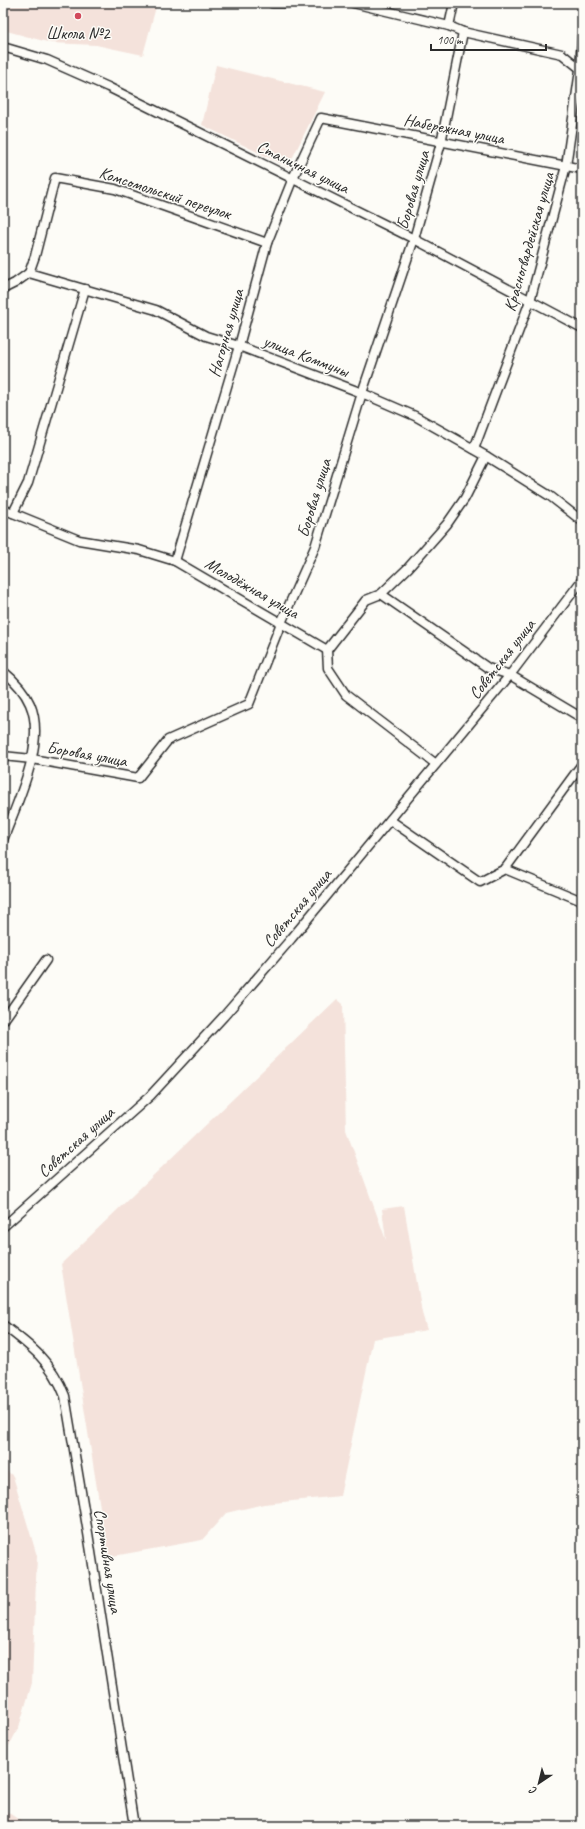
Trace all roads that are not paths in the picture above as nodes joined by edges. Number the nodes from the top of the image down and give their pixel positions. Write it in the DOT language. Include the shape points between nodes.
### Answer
graph roads {
  1 [pos="272,3"];
  2 [pos="289,3"];
  3 [pos="353,3"];
  4 [pos="454,3"];
  5 [pos="449,26"];
  6 [pos="463,32"];
  7 [pos="582,36"];
  8 [pos="3,47"];
  9 [pos="581,70"];
  10 [pos="321,118"];
  11 [pos="442,143"];
  12 [pos="566,166"];
  13 [pos="582,169"];
  14 [pos="293,178"];
  15 [pos="414,239"];
  16 [pos="267,243"];
  17 [pos="29,273"];
  18 [pos="3,289"];
  19 [pos="85,289"];
  20 [pos="530,301"];
  21 [pos="582,328"];
  22 [pos="239,346"];
  23 [pos="362,393"];
  24 [pos="474,449"];
  25 [pos="486,456"];
  26 [pos="3,509"];
  27 [pos="13,513"];
  28 [pos="582,521"];
  29 [pos="175,561"];
  30 [pos="582,580"];
  31 [pos="381,594"];
  32 [pos="281,623"];
  33 [pos="327,650"];
  34 [pos="3,671"];
  35 [pos="510,675"];
  36 [pos="582,718"];
  37 [pos="3,756"];
  38 [pos="32,759"];
  39 [pos="436,764"];
  40 [pos="582,764"];
  41 [pos="390,820"];
  42 [pos="3,840"];
  43 [pos="505,869"];
  44 [pos="582,901"];
  45 [pos="46,960"];
  46 [pos="3,1021"];
  47 [pos="3,1226"];
  48 [pos="3,1324"];
  49 [pos="134,1826"];
  1 -- 2 [label="street"];
  3 -- 5 [label="street"];
  4 -- 5 [label="street"];
  5 -- 6 [label="street"];
  6 -- 9 [label="street" via="562,54"];
  6 -- 11 [label="street, Боровая улица"];
  7 -- 9 [label="street, Красногвардейская улица"];
  8 -- 14 [label="street, Станичная улица" via="77,72"];
  9 -- 12 [label="street, Красногвардейская улица"];
  10 -- 11 [label="street, Набережная улица"];
  10 -- 14 [label="street, Нагорная улица"];
  11 -- 12 [label="street, Набережная улица"];
  11 -- 15 [label="street, Боровая улица"];
  12 -- 13 [label="street, Набережная улица"];
  12 -- 20 [label="street, Красногвардейская улица"];
  14 -- 15 [label="street, Станичная улица"];
  14 -- 16 [label="street, Нагорная улица"];
  15 -- 20 [label="street, Станичная улица"];
  15 -- 23 [label="street, Боровая улица"];
  16 -- 17 [label="street, Комсомольский переулок" via="115,190 55,178"];
  16 -- 22 [label="street, Нагорная улица"];
  17 -- 18 [label="street" via="15,284"];
  17 -- 19 [label="street, улица Коммуны"];
  19 -- 22 [label="street, улица Коммуны" via="156,310 206,336"];
  19 -- 27 [label="street" via="28,483"];
  20 -- 21 [label="street, Станичная улица"];
  20 -- 24 [label="street, Красногвардейская улица"];
  22 -- 23 [label="street, улица Коммуны"];
  22 -- 29 [label="street, Нагорная улица"];
  23 -- 24 [label="street, улица Коммуны" via="415,416"];
  23 -- 32 [label="street, Боровая улица" via="315,547"];
  24 -- 25 [label="street, улица Коммуны"];
  25 -- 28 [label="street, улица Коммуны" via="550,496"];
  25 -- 31 [label="street" via="465,498 447,524"];
  26 -- 27 [label="street, Молодёжная улица"];
  27 -- 29 [label="street, Молодёжная улица" via="78,540 139,550"];
  29 -- 32 [label="street, Молодёжная улица"];
  30 -- 35 [label="street, Советская улица"];
  31 -- 33 [label="street" via="366,600"];
  31 -- 35 [label="street" via="488,668"];
  32 -- 33 [label="street, Молодёжная улица"];
  32 -- 38 [label="street, Боровая улица" via="249,704 168,740 138,778"];
  33 -- 39 [label="street" via="328,668 346,695"];
  34 -- 38 [label="street" via="18,684 30,704 36,730"];
  35 -- 36 [label="street"];
  35 -- 39 [label="street, Советская улица"];
  37 -- 38 [label="street, Боровая улица"];
  38 -- 42 [label="street"];
  39 -- 41 [label="street, Советская улица"];
  40 -- 43 [label="street"];
  41 -- 43 [label="street" via="480,882"];
  41 -- 47 [label="street, Советская улица" via="292,939 150,1096"];
  43 -- 44 [label="street"];
  45 -- 46 [label="street"];
  48 -- 49 [label="street, Спортивная улица" via="46,1363 58,1378 65,1396"];
}
